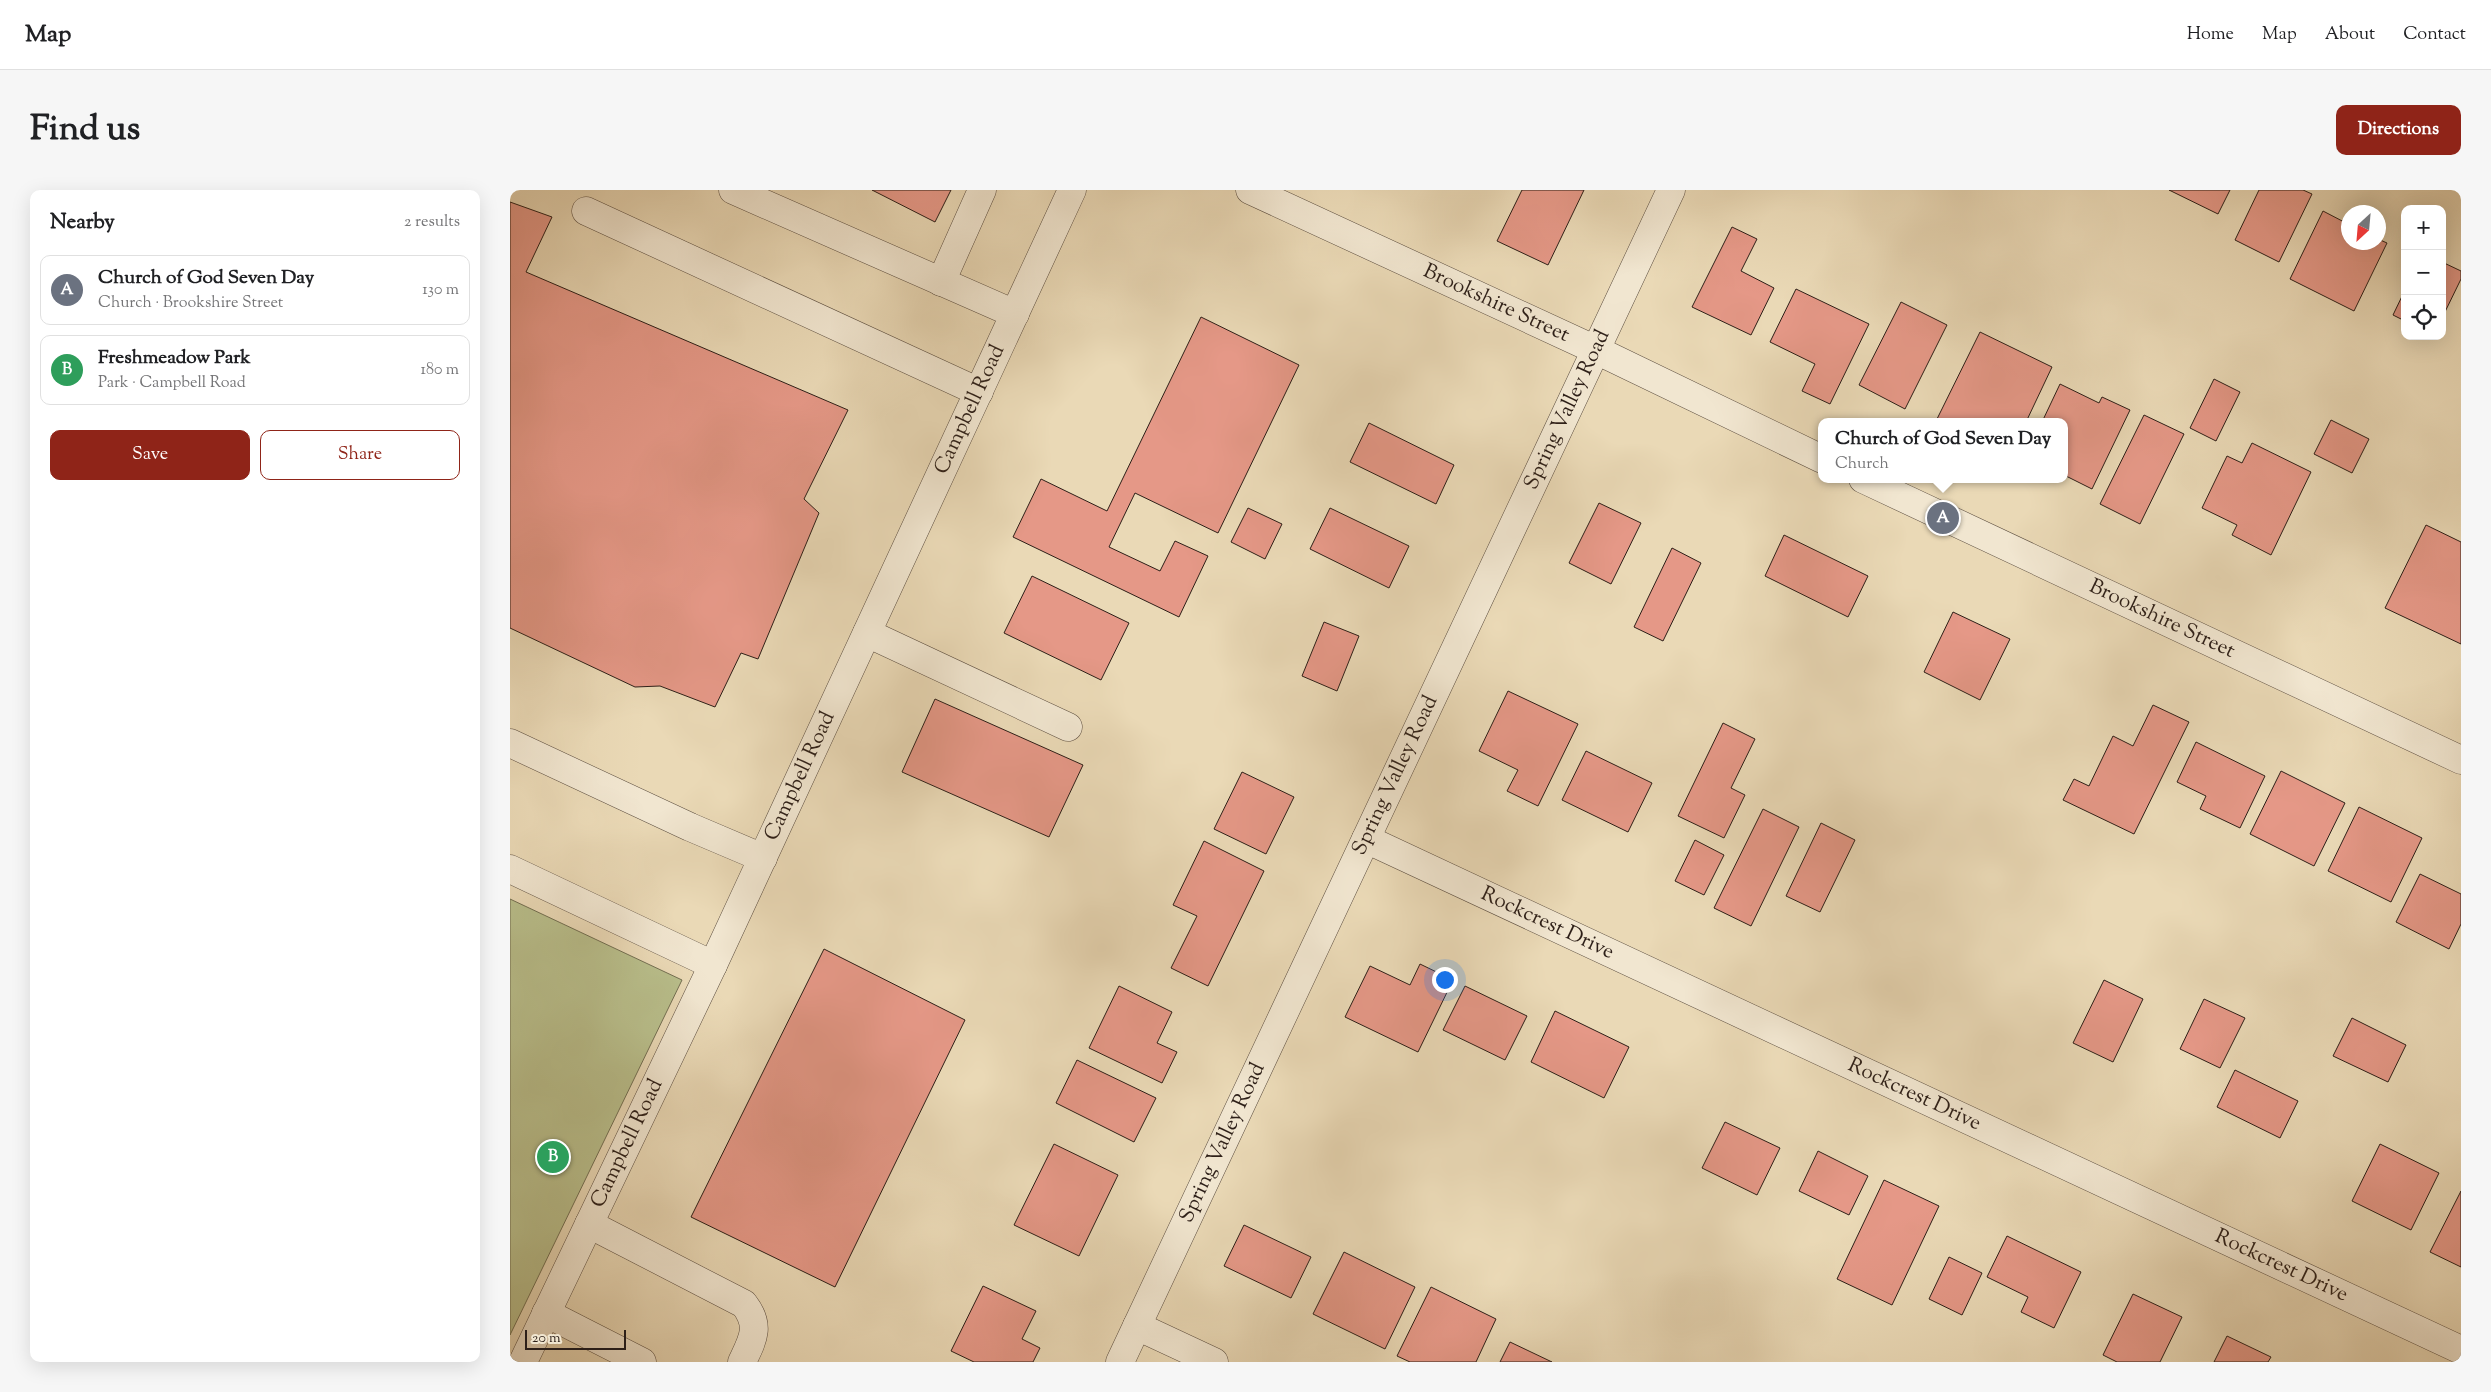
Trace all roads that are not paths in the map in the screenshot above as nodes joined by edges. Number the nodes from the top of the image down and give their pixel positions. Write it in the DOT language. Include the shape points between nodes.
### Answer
graph roads {
  1 [pos="733,190"];
  2 [pos="982,190"];
  3 [pos="1072,190"];
  4 [pos="1250,190"];
  5 [pos="1672,190"];
  6 [pos="586,212"];
  7 [pos="942,282"];
  8 [pos="1015,314"];
  9 [pos="1596,350"];
  10 [pos="979,392"];
  11 [pos="1818,457"];
  12 [pos="1872,483"];
  13 [pos="867,633"];
  14 [pos="1068,727"];
  15 [pos="510,743"];
  16 [pos="2461,760"];
  17 [pos="1366,839"];
  18 [pos="763,858"];
  19 [pos="510,869"];
  20 [pos="713,965"];
  21 [pos="589,1224"];
  22 [pos="546,1313"];
  23 [pos="1137,1326"];
  24 [pos="2461,1350"];
  25 [pos="523,1362"];
  26 [pos="642,1362"];
  27 [pos="742,1362"];
  28 [pos="1120,1362"];
  29 [pos="1214,1362"];
  1 -- 7 [label="street"];
  2 -- 7 [label="street"];
  3 -- 8 [label="street, Campbell Road"];
  4 -- 9 [label="street, Brookshire Street"];
  5 -- 9 [label="street, Spring Valley Road"];
  6 -- 10 [label="street"];
  7 -- 8 [label="street"];
  8 -- 10 [label="street, Campbell Road"];
  9 -- 11 [label="street, Brookshire Street"];
  9 -- 17 [label="street, Spring Valley Road"];
  10 -- 13 [label="street, Campbell Road"];
  12 -- 16 [label="street, Brookshire Street"];
  13 -- 14 [label="street"];
  13 -- 18 [label="street, Campbell Road"];
  15 -- 18 [label="street"];
  17 -- 23 [label="street, Spring Valley Road"];
  17 -- 24 [label="street, Rockcrest Drive"];
  18 -- 20 [label="street, Campbell Road"];
  19 -- 20 [label="street"];
  20 -- 21 [label="street, Campbell Road"];
  21 -- 22 [label="street, Campbell Road"];
  21 -- 27 [label="street" via="744,1304 752,1315 755,1329"];
  22 -- 25 [label="street, Campbell Road"];
  22 -- 26 [label="street"];
  23 -- 28 [label="street, Spring Valley Road"];
  23 -- 29 [label="street"];
}
